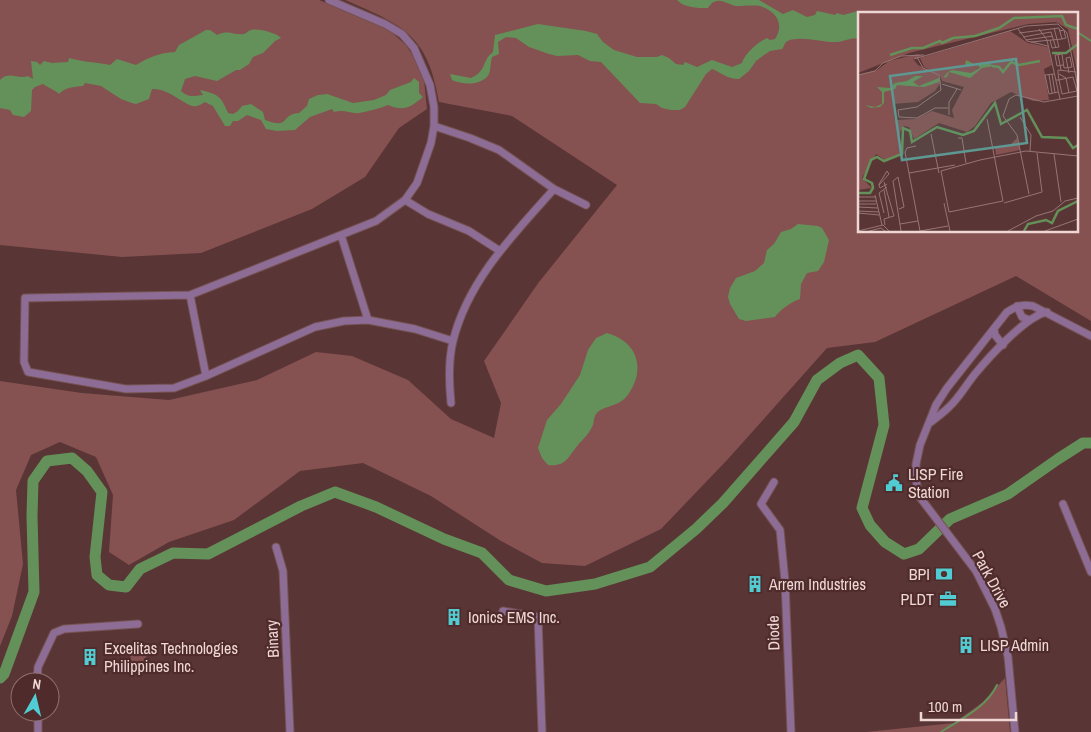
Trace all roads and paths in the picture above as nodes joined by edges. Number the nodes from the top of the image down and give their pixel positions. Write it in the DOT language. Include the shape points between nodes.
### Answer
graph roads {
  1 [pos="329,0"];
  2 [pos="434,126"];
  3 [pos="554,189"];
  4 [pos="405,200"];
  5 [pos="586,205"];
  6 [pos="341,235"];
  7 [pos="500,251"];
  8 [pos="190,295"];
  9 [pos="1017,306"];
  10 [pos="1047,312"];
  11 [pos="368,320"];
  12 [pos="1029,320"];
  13 [pos="994,329"];
  14 [pos="1091,336"];
  15 [pos="453,341"];
  16 [pos="1003,345"];
  17 [pos="206,376"];
  18 [pos="451,402"];
  19 [pos="929,424"];
  20 [pos="774,482"];
  21 [pos="1063,504"];
  22 [pos="276,547"];
  23 [pos="1091,572"];
  24 [pos="503,611"];
  25 [pos="138,624"];
  26 [pos="38,672"];
  27 [pos="290,732"];
  28 [pos="542,732"];
  29 [pos="791,732"];
  30 [pos="1015,732"];
  1 -- 2 [label="street" via="385,24 402,34 414,48 430,85"];
  2 -- 3 [label="street" via="499,150"];
  2 -- 4 [label="street" via="420,176"];
  3 -- 5 [label="street"];
  3 -- 7 [label="street"];
  4 -- 6 [label="street" via="376,221"];
  4 -- 7 [label="street" via="428,214 469,231"];
  6 -- 8 [label="street"];
  6 -- 11 [label="street"];
  7 -- 15 [label="street" via="471,294"];
  8 -- 17 [label="street"];
  8 -- 17 [label="street" via="25,298 24,362 28,372 126,389 174,388"];
  9 -- 10 [label="street" via="1034,306"];
  9 -- 12 [label="street" via="1022,317"];
  9 -- 13 [label="street, Park Drive" via="1007,312"];
  10 -- 12 [label="street, Park Drive"];
  10 -- 14 [label="street"];
  11 -- 15 [label="street" via="415,329"];
  11 -- 17 [label="street" via="315,327"];
  12 -- 16 [label="street, Park Drive"];
  13 -- 16 [label="street"];
  13 -- 19 [label="street, Park Drive" via="947,388"];
  15 -- 18 [label="street" via="449,375"];
  16 -- 19 [label="street, Park Drive" via="950,406"];
  19 -- 30 [label="street, Park Drive" via="916,464 919,496 976,571 995,609 1008,657"];
  20 -- 29 [label="street, Diode" via="761,504 780,530"];
  21 -- 23 [label="street"];
  22 -- 27 [label="street, Binary" via="283,571"];
  24 -- 28 [label="street" via="538,617"];
  25 -- 26 [label="street" via="54,632"];
}
